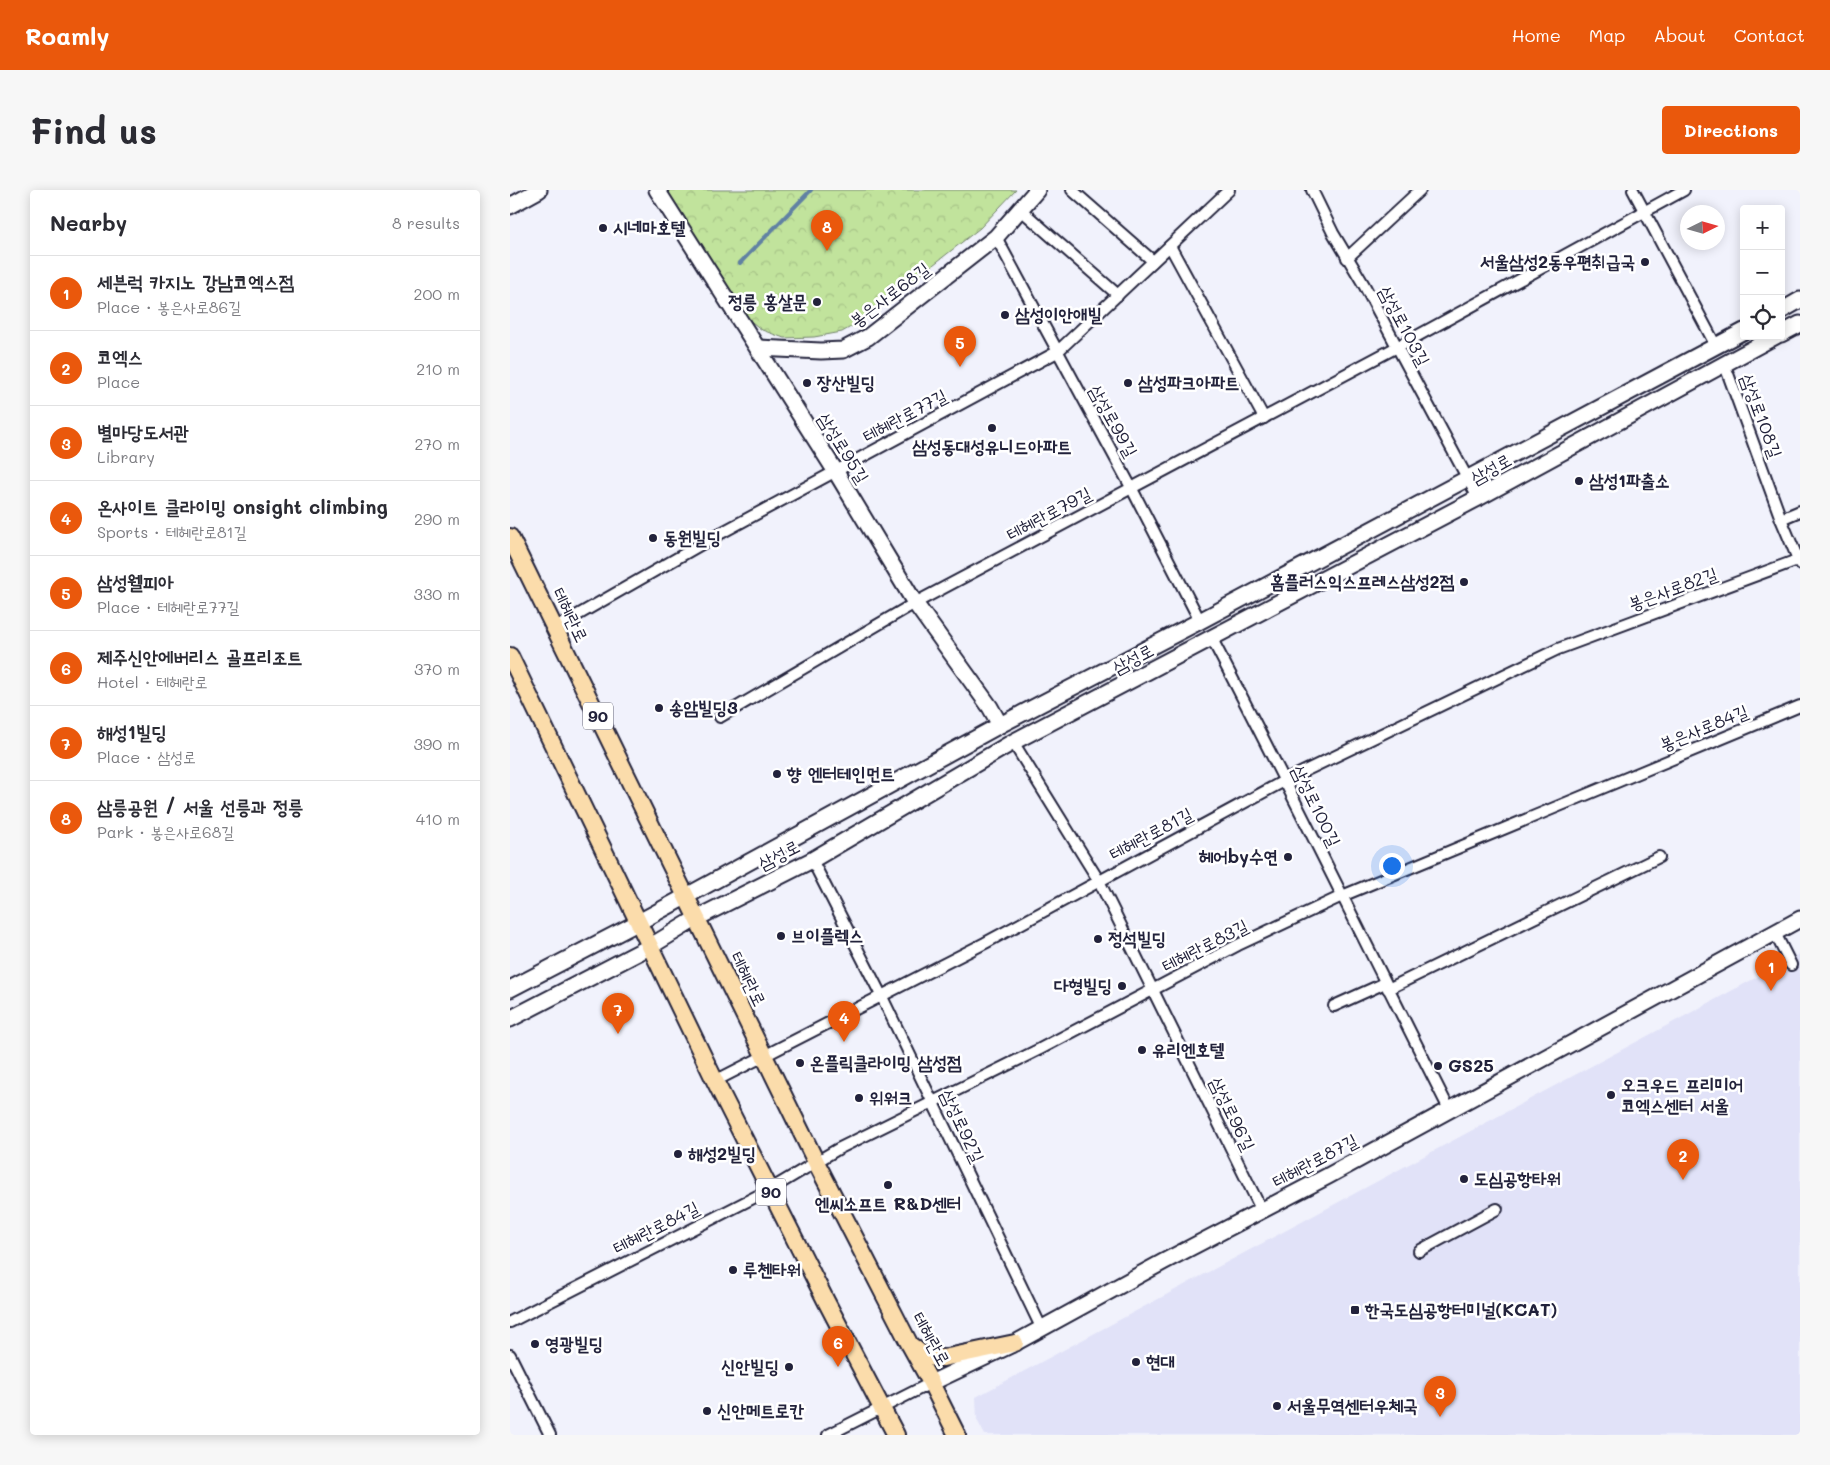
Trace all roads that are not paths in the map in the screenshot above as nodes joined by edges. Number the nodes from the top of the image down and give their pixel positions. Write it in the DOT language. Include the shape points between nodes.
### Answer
graph roads {
  1 [pos="539,190"];
  2 [pos="657,190"];
  3 [pos="1036,190"];
  4 [pos="1072,190"];
  5 [pos="1229,190"];
  6 [pos="1312,190"];
  7 [pos="1420,190"];
  8 [pos="1633,190"];
  9 [pos="1684,190"];
  10 [pos="510,206"];
  11 [pos="1020,209"];
  12 [pos="1644,212"];
  13 [pos="996,237"];
  14 [pos="1170,246"];
  15 [pos="1347,258"];
  16 [pos="1153,261"];
  17 [pos="1118,295"];
  18 [pos="1800,300"];
  19 [pos="1785,309"];
  20 [pos="1800,324"];
  21 [pos="1785,332"];
  22 [pos="1740,333"];
  23 [pos="1769,340"];
  24 [pos="1716,346"];
  25 [pos="1397,347"];
  26 [pos="758,348"];
  27 [pos="1057,352"];
  28 [pos="1724,364"];
  29 [pos="1264,418"];
  30 [pos="836,472"];
  31 [pos="1468,478"];
  32 [pos="1132,488"];
  33 [pos="1478,498"];
  34 [pos="1800,511"];
  35 [pos="1781,519"];
  36 [pos="510,537"];
  37 [pos="1799,561"];
  38 [pos="914,603"];
  39 [pos="1200,621"];
  40 [pos="555,628"];
  41 [pos="1212,638"];
  42 [pos="1558,648"];
  43 [pos="511,659"];
  44 [pos="1800,706"];
  45 [pos="720,717"];
  46 [pos="1000,725"];
  47 [pos="1013,742"];
  48 [pos="1286,780"];
  49 [pos="1620,780"];
  50 [pos="1659,857"];
  51 [pos="812,860"];
  52 [pos="1099,881"];
  53 [pos="685,896"];
  54 [pos="1342,896"];
  55 [pos="697,918"];
  56 [pos="1800,919"];
  57 [pos="639,922"];
  58 [pos="1775,932"];
  59 [pos="652,946"];
  60 [pos="1791,965"];
  61 [pos="1386,986"];
  62 [pos="510,989"];
  63 [pos="1154,990"];
  64 [pos="882,997"];
  65 [pos="1334,1006"];
  66 [pos="510,1019"];
  67 [pos="764,1057"];
  68 [pos="716,1081"];
  69 [pos="933,1101"];
  70 [pos="1449,1109"];
  71 [pos="816,1162"];
  72 [pos="770,1190"];
  73 [pos="1497,1209"];
  74 [pos="1262,1211"];
  75 [pos="1419,1252"];
  76 [pos="510,1322"];
  77 [pos="1042,1327"];
  78 [pos="1015,1343"];
  79 [pos="910,1345"];
  80 [pos="510,1355"];
  81 [pos="932,1383"];
  82 [pos="883,1408"];
  83 [pos="550,1435"];
  84 [pos="828,1435"];
  85 [pos="896,1435"];
  86 [pos="957,1435"];
  1 -- 10 [label="main road"];
  2 -- 26 [label="main road, 삼성로95길"];
  3 -- 11 [label="main road, 봉은사로68길"];
  4 -- 16 [label="street"];
  5 -- 14 [label="street, 테헤란로77길"];
  6 -- 15 [label="street, 삼성로103길"];
  7 -- 15 [label="street"];
  8 -- 12 [label="street"];
  9 -- 12 [label="street, 테헤란로79길"];
  11 -- 13 [label="main road, 봉은사로68길"];
  11 -- 17 [label="street"];
  12 -- 24 [label="street"];
  12 -- 25 [label="street, 테헤란로79길"];
  13 -- 26 [label="main road, 봉은사로68길" via="868,337 843,350"];
  13 -- 27 [label="street, 삼성로99길"];
  14 -- 16 [label="street, 테헤란로77길"];
  14 -- 29 [label="street"];
  15 -- 25 [label="street, 삼성로103길"];
  16 -- 17 [label="street, 테헤란로77길"];
  17 -- 27 [label="street, 테헤란로77길"];
  18 -- 19 [label="main road"];
  20 -- 21 [label="main road"];
  22 -- 24 [label="main road, 삼성로"];
  23 -- 28 [label="main road, 삼성로"];
  24 -- 31 [label="main road, 삼성로"];
  25 -- 29 [label="street, 테헤란로79길"];
  25 -- 31 [label="street, 삼성로103길"];
  26 -- 30 [label="main road, 삼성로95길"];
  27 -- 30 [label="street, 테헤란로77길"];
  27 -- 32 [label="street, 삼성로99길"];
  28 -- 33 [label="main road, 삼성로"];
  28 -- 35 [label="street, 삼성로108길"];
  29 -- 32 [label="street, 테헤란로79길"];
  30 -- 38 [label="main road, 삼성로95길"];
  30 -- 40 [label="street, 테헤란로77길"];
  31 -- 33 [label="street, 삼성로103길"];
  31 -- 39 [label="main road, 삼성로"];
  32 -- 38 [label="street, 테헤란로79길"];
  32 -- 39 [label="street, 삼성로99길"];
  33 -- 41 [label="main road, 삼성로"];
  34 -- 35 [label="street"];
  35 -- 37 [label="street, 삼성로108길"];
  36 -- 40 [label="main road, 테헤란로 / 90"];
  37 -- 42 [label="street, 봉은사로82길"];
  38 -- 45 [label="street, 테헤란로79길"];
  38 -- 46 [label="main road, 삼성로95길"];
  39 -- 46 [label="main road, 삼성로"];
  40 -- 53 [label="main road, 테헤란로 / 90"];
  41 -- 47 [label="main road, 삼성로"];
  41 -- 48 [label="street, 삼성로100길"];
  42 -- 48 [label="street, 테헤란로81길"];
  43 -- 57 [label="main road, 90"];
  44 -- 49 [label="street, 봉은사로84길"];
  46 -- 53 [label="main road, 삼성로"];
  47 -- 51 [label="main road, 삼성로"];
  47 -- 52 [label="street, 삼성로96길"];
  48 -- 52 [label="street, 테헤란로81길"];
  48 -- 54 [label="street, 삼성로100길"];
  49 -- 54 [label="street, 테헤란로83길"];
  50 -- 61 [label="street"];
  51 -- 55 [label="main road, 삼성로"];
  51 -- 64 [label="street, 삼성로92길"];
  52 -- 63 [label="street, 삼성로96길"];
  52 -- 64 [label="street, 테헤란로81길"];
  53 -- 55 [label="main road, 테헤란로 / 90"];
  53 -- 57 [label="main road, 삼성로"];
  54 -- 61 [label="street, 삼성로100길"];
  54 -- 63 [label="street, 테헤란로83길" via="1238,945"];
  55 -- 59 [label="main road, 삼성로"];
  55 -- 67 [label="main road, 테헤란로 / 90"];
  56 -- 58 [label="main road, 테헤란로87길"];
  57 -- 59 [label="main road, 90"];
  57 -- 62 [label="main road, 삼성로"];
  58 -- 60 [label="street"];
  58 -- 70 [label="main road, 테헤란로87길"];
  59 -- 66 [label="main road, 삼성로"];
  59 -- 68 [label="main road, 90"];
  61 -- 65 [label="street"];
  61 -- 70 [label="street, 삼성로100길"];
  63 -- 69 [label="street, 테헤란로83길"];
  63 -- 74 [label="street, 삼성로96길"];
  64 -- 67 [label="street, 테헤란로81길"];
  64 -- 69 [label="street, 삼성로92길"];
  67 -- 68 [label="street, 테헤란로81길"];
  67 -- 71 [label="main road, 테헤란로 / 90"];
  68 -- 72 [label="main road, 90"];
  69 -- 71 [label="street, 테헤란로83길"];
  69 -- 77 [label="street, 삼성로92길"];
  70 -- 74 [label="main road, 테헤란로87길"];
  71 -- 72 [label="street, 테헤란로84길"];
  71 -- 79 [label="main road, 테헤란로 / 90"];
  72 -- 76 [label="street, 테헤란로84길"];
  72 -- 82 [label="main road, 90"];
  73 -- 75 [label="street"];
  74 -- 77 [label="main road, 테헤란로87길"];
  77 -- 78 [label="main road, 테헤란로87길"];
  78 -- 79 [label="main road" via="943,1358 926,1357"];
  78 -- 81 [label="main road, 테헤란로87길"];
  79 -- 81 [label="main road, 테헤란로 / 90"];
  80 -- 83 [label="street"];
  81 -- 82 [label="street"];
  81 -- 86 [label="main road, 테헤란로 / 90"];
  82 -- 84 [label="street"];
  82 -- 85 [label="main road, 90"];
}
